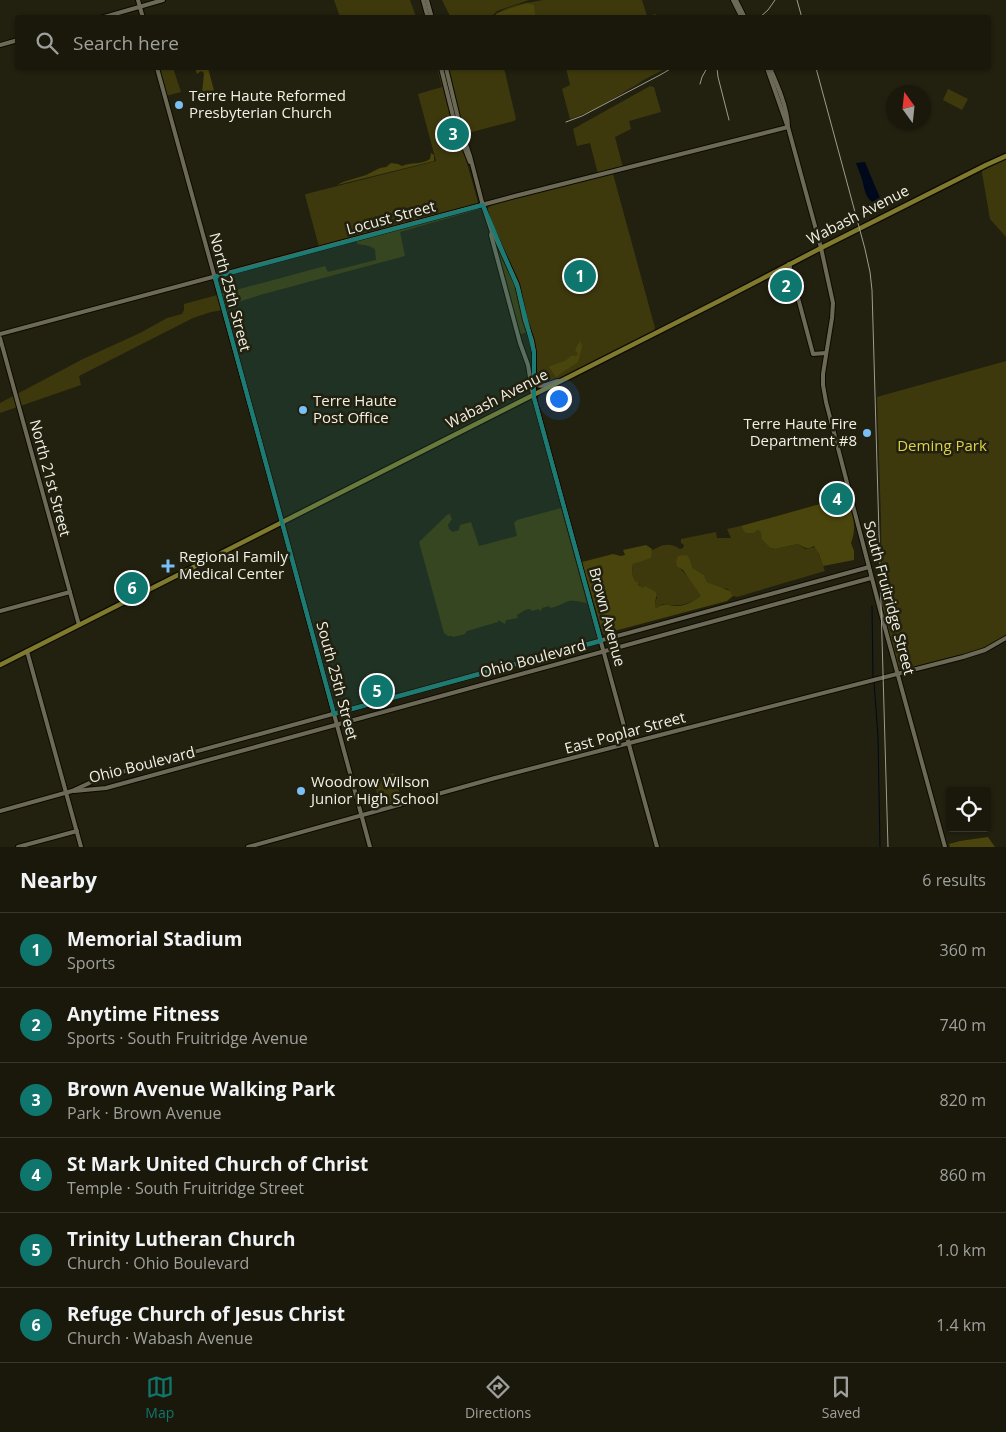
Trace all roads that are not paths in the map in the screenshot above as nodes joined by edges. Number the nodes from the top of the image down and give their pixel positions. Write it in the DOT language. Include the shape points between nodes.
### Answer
graph roads {
  1 [pos="138,0"];
  2 [pos="163,0"];
  3 [pos="423,0"];
  4 [pos="427,0"];
  5 [pos="734,0"];
  6 [pos="140,7"];
  7 [pos="112,15"];
  8 [pos="142,15"];
  9 [pos="427,15"];
  10 [pos="431,15"];
  11 [pos="742,15"];
  12 [pos="15,41"];
  13 [pos="0,45"];
  14 [pos="158,70"];
  15 [pos="443,70"];
  16 [pos="446,70"];
  17 [pos="769,70"];
  18 [pos="448,84"];
  19 [pos="788,127"];
  20 [pos="1006,156"];
  21 [pos="483,205"];
  22 [pos="492,232"];
  23 [pos="821,248"];
  24 [pos="789,264"];
  25 [pos="215,277"];
  26 [pos="0,336"];
  27 [pos="826,353"];
  28 [pos="561,380"];
  29 [pos="534,382"];
  30 [pos="534,394"];
  31 [pos="282,522"];
  32 [pos="869,567"];
  33 [pos="871,578"];
  34 [pos="70,592"];
  35 [pos="0,611"];
  36 [pos="79,625"];
  37 [pos="1006,638"];
  38 [pos="601,641"];
  39 [pos="27,651"];
  40 [pos="604,651"];
  41 [pos="0,665"];
  42 [pos="898,675"];
  43 [pos="334,714"];
  44 [pos="337,724"];
  45 [pos="630,743"];
  46 [pos="72,792"];
  47 [pos="66,793"];
  48 [pos="0,811"];
  49 [pos="362,816"];
  50 [pos="77,831"];
  51 [pos="18,847"];
  52 [pos="81,847"];
  53 [pos="248,847"];
  54 [pos="370,847"];
  55 [pos="657,847"];
  56 [pos="945,847"];
  1 -- 6 [label="street"];
  2 -- 6 [label="street"];
  3 -- 9 [label="street"];
  4 -- 10 [label="street"];
  5 -- 11 [label="street"];
  6 -- 7 [label="street"];
  6 -- 8 [label="street"];
  12 -- 13 [label="street"];
  14 -- 25 [label="street, North 25th Street"];
  15 -- 18 [label="street"];
  16 -- 18 [label="street"];
  17 -- 19 [label="street, South Fruitridge Street"];
  18 -- 21 [label="street, Brown Avenue"];
  19 -- 21 [label="street, Locust Street"];
  19 -- 23 [label="street, South Fruitridge Street"];
  20 -- 23 [label="main road, Wabash Avenue"];
  21 -- 22 [label="street, Brown Avenue"];
  21 -- 25 [label="street, Locust Street"];
  22 -- 29 [label="street, Brown Avenue" via="518,288 533,344"];
  22 -- 30 [label="street, Brown Avenue"];
  23 -- 24 [label="main road, Wabash Avenue"];
  23 -- 27 [label="street, South Fruitridge Street" via="833,303"];
  24 -- 27 [label="street" via="813,354"];
  24 -- 28 [label="main road, Wabash Avenue"];
  25 -- 26 [label="street, Locust Street"];
  25 -- 31 [label="street, North 25th Street"];
  26 -- 34 [label="street, North 21st Street"];
  27 -- 32 [label="street, South Fruitridge Street" via="822,385"];
  28 -- 29 [label="street" via="540,387"];
  28 -- 30 [label="main road, Wabash Avenue"];
  29 -- 30 [label="street, Brown Avenue"];
  30 -- 31 [label="main road, Wabash Avenue"];
  30 -- 38 [label="street, Brown Avenue"];
  31 -- 36 [label="main road, Wabash Avenue"];
  31 -- 43 [label="street, South 25th Street"];
  32 -- 33 [label="street, South Fruitridge Street"];
  32 -- 38 [label="street, Ohio Boulevard"];
  33 -- 40 [label="street, Ohio Boulevard"];
  33 -- 42 [label="street, South Fruitridge Street"];
  34 -- 35 [label="street"];
  34 -- 36 [label="street, North 21st Street"];
  36 -- 39 [label="main road, Wabash Avenue"];
  37 -- 42 [label="street, East Poplar Street" via="981,652"];
  38 -- 40 [label="street, Brown Avenue"];
  38 -- 43 [label="street, Ohio Boulevard"];
  39 -- 41 [label="main road, Wabash Avenue"];
  39 -- 47 [label="street"];
  40 -- 44 [label="street, Ohio Boulevard"];
  40 -- 45 [label="street, Brown Avenue"];
  42 -- 45 [label="street, East Poplar Street"];
  42 -- 56 [label="street, South Fruitridge Street"];
  43 -- 44 [label="street, South 25th Street"];
  43 -- 46 [label="street, Ohio Boulevard" via="103,777"];
  44 -- 46 [label="street, Ohio Boulevard" via="106,788"];
  44 -- 49 [label="street, South 25th Street"];
  45 -- 49 [label="street, East Poplar Street"];
  45 -- 55 [label="street, Brown Avenue"];
  46 -- 47 [label="street"];
  47 -- 48 [label="street"];
  47 -- 50 [label="street"];
  49 -- 53 [label="street, East Poplar Street"];
  49 -- 54 [label="street, South 25th Street"];
  50 -- 51 [label="street"];
  50 -- 52 [label="street"];
}
